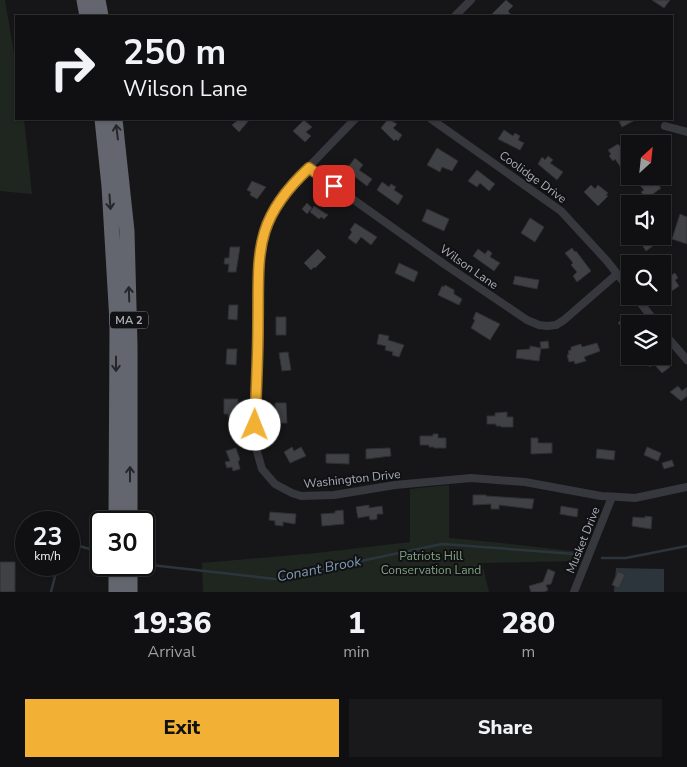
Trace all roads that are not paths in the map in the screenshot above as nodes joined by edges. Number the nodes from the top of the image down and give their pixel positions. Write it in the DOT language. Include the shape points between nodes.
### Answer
graph roads {
  1 [pos="84,0"];
  2 [pos="98,0"];
  3 [pos="471,0"];
  4 [pos="87,15"];
  5 [pos="101,15"];
  6 [pos="455,15"];
  7 [pos="102,120"];
  8 [pos="115,120"];
  9 [pos="355,120"];
  10 [pos="432,120"];
  11 [pos="664,126"];
  12 [pos="687,132"];
  13 [pos="309,168"];
  14 [pos="617,274"];
  15 [pos="621,279"];
  16 [pos="642,305"];
  17 [pos="650,315"];
  18 [pos="671,341"];
  19 [pos="687,360"];
  20 [pos="687,487"];
  21 [pos="612,497"];
  22 [pos="116,511"];
  23 [pos="130,511"];
  24 [pos="116,576"];
  25 [pos="130,576"];
  26 [pos="116,592"];
  27 [pos="130,592"];
  28 [pos="574,592"];
  1 -- 4 [label="highway"];
  2 -- 5 [label="highway"];
  3 -- 6 [label="street"];
  7 -- 22 [label="highway, MA 2, one-way" via="117,322"];
  23 -- 8 [label="highway, MA 2, one-way" via="127,241"];
  9 -- 13 [label="street, Washington Drive"];
  10 -- 14 [label="street, Coolidge Drive" via="561,211"];
  11 -- 12 [label="street"];
  13 -- 14 [label="street, Wilson Lane" via="539,326 556,325 564,320"];
  13 -- 21 [label="street, Washington Drive" via="277,205 267,224 259,253 255,438 262,469 275,484 301,496 471,478 525,482"];
  14 -- 15 [label="street, Coolidge Drive"];
  16 -- 17 [label="street"];
  18 -- 19 [label="street"];
  20 -- 21 [label="street, Washington Drive" via="635,498"];
  21 -- 28 [label="street, Musket Drive"];
  24 -- 26 [label="highway"];
  25 -- 27 [label="highway"];
}
